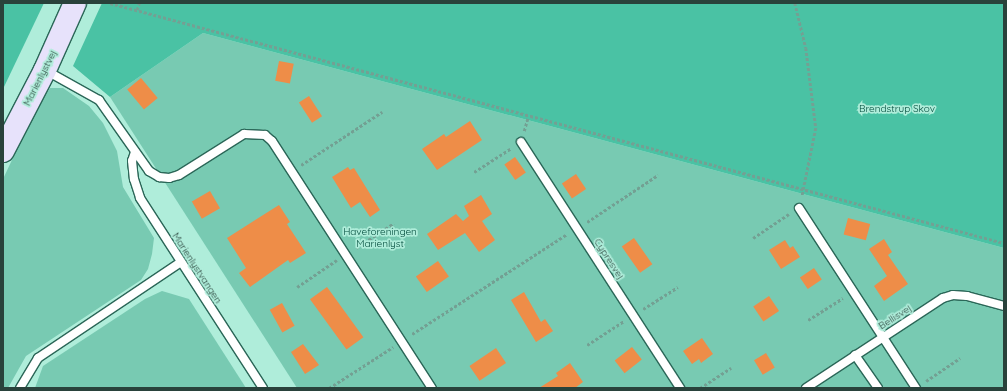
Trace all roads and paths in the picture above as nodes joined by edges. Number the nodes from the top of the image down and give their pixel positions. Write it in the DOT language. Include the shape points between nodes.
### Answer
graph roads {
  1 [pos="75,3"];
  2 [pos="110,3"];
  3 [pos="139,3"];
  4 [pos="795,3"];
  5 [pos="137,10"];
  6 [pos="45,70"];
  7 [pos="382,112"];
  8 [pos="521,142"];
  9 [pos="3,151"];
  10 [pos="135,152"];
  11 [pos="292,171"];
  12 [pos="474,172"];
  13 [pos="658,175"];
  14 [pos="805,190"];
  15 [pos="799,208"];
  16 [pos="577,228"];
  17 [pos="753,238"];
  18 [pos="1004,243"];
  19 [pos="181,262"];
  20 [pos="854,291"];
  21 [pos="1004,306"];
  22 [pos="808,320"];
  23 [pos="883,337"];
  24 [pos="401,341"];
  25 [pos="855,355"];
  26 [pos="960,358"];
  27 [pos="731,368"];
  28 [pos="20,388"];
  29 [pos="263,388"];
  30 [pos="329,388"];
  31 [pos="432,388"];
  32 [pos="680,388"];
  33 [pos="700,388"];
  34 [pos="806,388"];
  35 [pos="878,388"];
  36 [pos="916,388"];
  1 -- 6 [label="street, Marienlystvej"];
  2 -- 5 [label="path"];
  3 -- 5 [label="path"];
  4 -- 14 [label="path" via="806,48 816,122"];
  5 -- 14 [label="path"];
  6 -- 9 [label="street, Marienlystvej"];
  6 -- 10 [label="lane" via="99,100"];
  7 -- 11 [label="path"];
  8 -- 12 [label="path"];
  8 -- 16 [label="lane, Cypresvej"];
  10 -- 11 [label="lane" via="149,171 159,177 169,178 179,175 234,138 255,133 264,135 272,141"];
  10 -- 19 [label="lane, Marienlystvangen" via="132,161 140,198"];
  11 -- 24 [label="lane"];
  13 -- 16 [label="path"];
  14 -- 18 [label="path"];
  15 -- 17 [label="path"];
  15 -- 20 [label="lane"];
  16 -- 24 [label="path"];
  16 -- 32 [label="lane, Cypresvej"];
  19 -- 28 [label="lane" via="38,358"];
  19 -- 29 [label="lane, Marienlystvangen"];
  20 -- 22 [label="path"];
  20 -- 23 [label="lane"];
  21 -- 23 [label="lane, Bellisvej" via="953,295 943,298"];
  23 -- 25 [label="lane, Bellisvej"];
  23 -- 36 [label="lane"];
  24 -- 30 [label="path"];
  24 -- 31 [label="lane"];
  25 -- 34 [label="lane, Bellisvej"];
  25 -- 35 [label="lane"];
  26 -- 36 [label="path"];
  27 -- 33 [label="path"];
}
